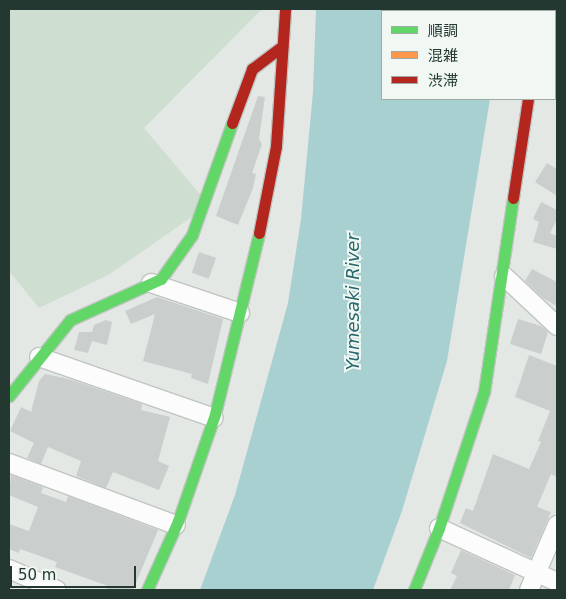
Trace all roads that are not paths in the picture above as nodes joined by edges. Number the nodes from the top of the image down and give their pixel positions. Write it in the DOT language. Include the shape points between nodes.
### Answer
graph roads {
  1 [pos="286,9"];
  2 [pos="282,46"];
  3 [pos="528,100"];
  4 [pos="504,276"];
  5 [pos="151,283"];
  6 [pos="240,312"];
  7 [pos="557,326"];
  8 [pos="39,357"];
  9 [pos="9,396"];
  10 [pos="214,418"];
  11 [pos="9,463"];
  12 [pos="557,524"];
  13 [pos="176,525"];
  14 [pos="439,528"];
  15 [pos="9,569"];
  16 [pos="537,572"];
  17 [pos="557,582"];
  18 [pos="57,590"];
  19 [pos="147,590"];
  20 [pos="414,590"];
  21 [pos="529,590"];
  1 -- 2 [label="street"];
  2 -- 5 [label="street" via="252,69 192,235 161,279"];
  2 -- 6 [label="street" via="276,146"];
  3 -- 4 [label="street"];
  4 -- 7 [label="street"];
  4 -- 14 [label="street" via="484,392"];
  5 -- 6 [label="street"];
  5 -- 8 [label="street" via="70,320"];
  6 -- 10 [label="street"];
  8 -- 9 [label="street"];
  8 -- 10 [label="street"];
  10 -- 13 [label="street"];
  11 -- 13 [label="street"];
  12 -- 16 [label="street"];
  13 -- 19 [label="street"];
  14 -- 16 [label="street"];
  14 -- 20 [label="street"];
  15 -- 18 [label="street"];
  16 -- 17 [label="street"];
  16 -- 21 [label="street"];
}
